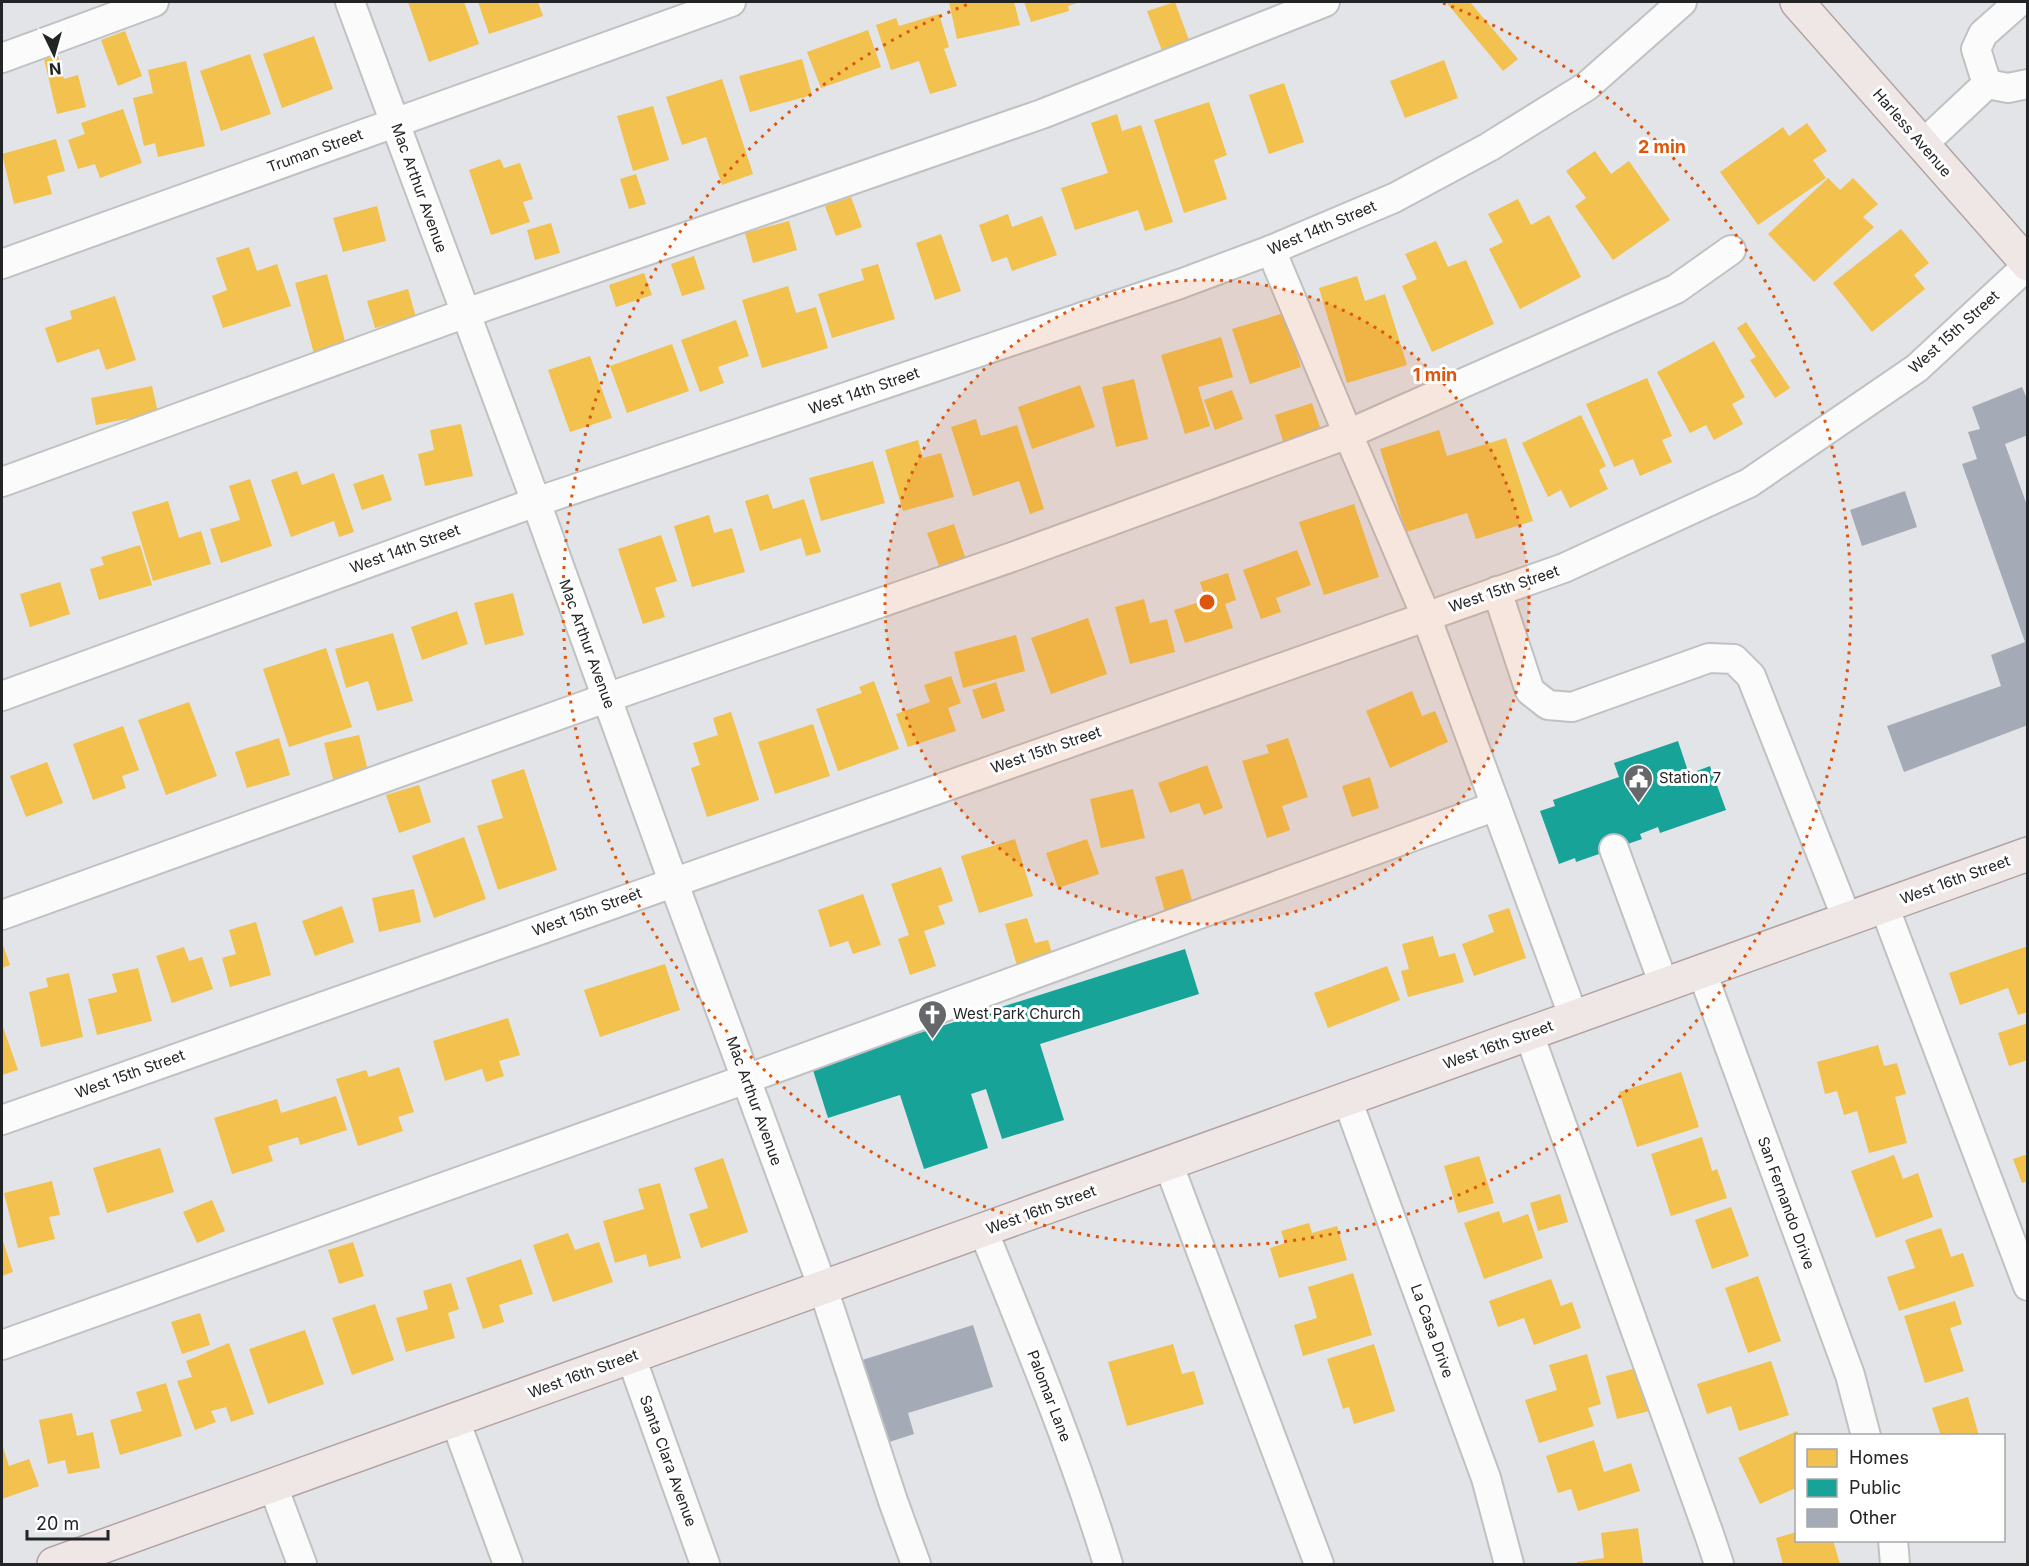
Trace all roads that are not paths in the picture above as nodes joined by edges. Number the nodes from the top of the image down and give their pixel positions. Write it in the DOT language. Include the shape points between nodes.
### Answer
graph roads {
  1 [pos="154,2"];
  2 [pos="350,2"];
  3 [pos="731,2"];
  4 [pos="1324,2"];
  5 [pos="1682,2"];
  6 [pos="1797,2"];
  7 [pos="2019,2"];
  8 [pos="2,58"];
  9 [pos="1987,84"];
  10 [pos="2028,84"];
  11 [pos="395,122"];
  12 [pos="1922,145"];
  13 [pos="1271,250"];
  14 [pos="1731,250"];
  15 [pos="2,264"];
  16 [pos="2028,265"];
  17 [pos="466,313"];
  18 [pos="1348,434"];
  19 [pos="2,482"];
  20 [pos="536,502"];
  21 [pos="1497,591"];
  22 [pos="1426,616"];
  23 [pos="2,696"];
  24 [pos="606,698"];
  25 [pos="1496,806"];
  26 [pos="1614,849"];
  27 [pos="2028,854"];
  28 [pos="673,882"];
  29 [pos="1884,906"];
  30 [pos="2,915"];
  31 [pos="1847,919"];
  32 [pos="1702,972"];
  33 [pos="1664,985"];
  34 [pos="1574,1018"];
  35 [pos="1530,1034"];
  36 [pos="746,1079"];
  37 [pos="1347,1100"];
  38 [pos="2,1120"];
  39 [pos="1168,1164"];
  40 [pos="983,1230"];
  41 [pos="2028,1286"];
  42 [pos="823,1288"];
  43 [pos="2,1345"];
  44 [pos="630,1357"];
  45 [pos="455,1420"];
  46 [pos="1865,1434"];
  47 [pos="273,1486"];
  48 [pos="1893,1542"];
  49 [pos="74,1561"];
  50 [pos="302,1564"];
  51 [pos="508,1564"];
  52 [pos="705,1564"];
  53 [pos="916,1564"];
  54 [pos="1107,1564"];
  55 [pos="1319,1564"];
  56 [pos="1509,1564"];
  57 [pos="1719,1564"];
  58 [pos="1895,1564"];
  1 -- 8 [label="street"];
  2 -- 11 [label="street, Mac Arthur Avenue"];
  3 -- 11 [label="street, Truman Street"];
  4 -- 17 [label="street" via="1042,114"];
  5 -- 13 [label="street, West 14th Street" via="1587,86 1489,147 1394,198"];
  6 -- 12 [label="main road, Harless Avenue"];
  7 -- 9 [label="street" via="1983,34 1976,49"];
  9 -- 10 [label="street" via="2008,88"];
  9 -- 12 [label="street"];
  11 -- 15 [label="street, Truman Street"];
  11 -- 17 [label="street, Mac Arthur Avenue"];
  12 -- 16 [label="main road, Harless Avenue"];
  13 -- 18 [label="street"];
  13 -- 20 [label="street, West 14th Street"];
  14 -- 18 [label="street" via="1676,289"];
  16 -- 21 [label="street, West 15th Street" via="1917,368 1749,483 1564,568"];
  17 -- 19 [label="street"];
  17 -- 20 [label="street, Mac Arthur Avenue"];
  18 -- 22 [label="street"];
  18 -- 24 [label="street"];
  20 -- 23 [label="street, West 14th Street"];
  20 -- 24 [label="street, Mac Arthur Avenue"];
  21 -- 22 [label="street, West 15th Street"];
  21 -- 31 [label="street" via="1530,691 1548,705 1572,707 1708,658 1734,659 1751,676"];
  22 -- 25 [label="street"];
  22 -- 28 [label="street, West 15th Street"];
  24 -- 28 [label="street, Mac Arthur Avenue"];
  24 -- 30 [label="street"];
  25 -- 34 [label="street"];
  25 -- 36 [label="street"];
  26 -- 33 [label="street"];
  27 -- 29 [label="main road, West 16th Street"];
  28 -- 36 [label="street, Mac Arthur Avenue"];
  28 -- 38 [label="street, West 15th Street"];
  29 -- 31 [label="main road, West 16th Street"];
  29 -- 41 [label="street"];
  31 -- 32 [label="main road, West 16th Street"];
  32 -- 33 [label="main road, West 16th Street"];
  32 -- 46 [label="street, San Fernando Drive" via="1850,1375"];
  33 -- 34 [label="main road, West 16th Street"];
  34 -- 35 [label="main road, West 16th Street"];
  35 -- 37 [label="main road, West 16th Street"];
  35 -- 57 [label="street"];
  36 -- 42 [label="street, Mac Arthur Avenue"];
  36 -- 43 [label="street"];
  37 -- 39 [label="main road, West 16th Street"];
  37 -- 56 [label="street, La Casa Drive" via="1486,1478"];
  39 -- 40 [label="main road, West 16th Street"];
  39 -- 55 [label="street"];
  40 -- 42 [label="main road, West 16th Street"];
  40 -- 54 [label="street, Palomar Lane" via="1046,1382"];
  42 -- 44 [label="main road, West 16th Street"];
  42 -- 53 [label="street, Mac Arthur Avenue"];
  44 -- 45 [label="main road, West 16th Street"];
  44 -- 52 [label="street, Santa Clara Avenue"];
  45 -- 47 [label="main road, West 16th Street"];
  45 -- 51 [label="street"];
  47 -- 49 [label="main road, West 16th Street"];
  47 -- 50 [label="street"];
  48 -- 58 [label="street"];
}
